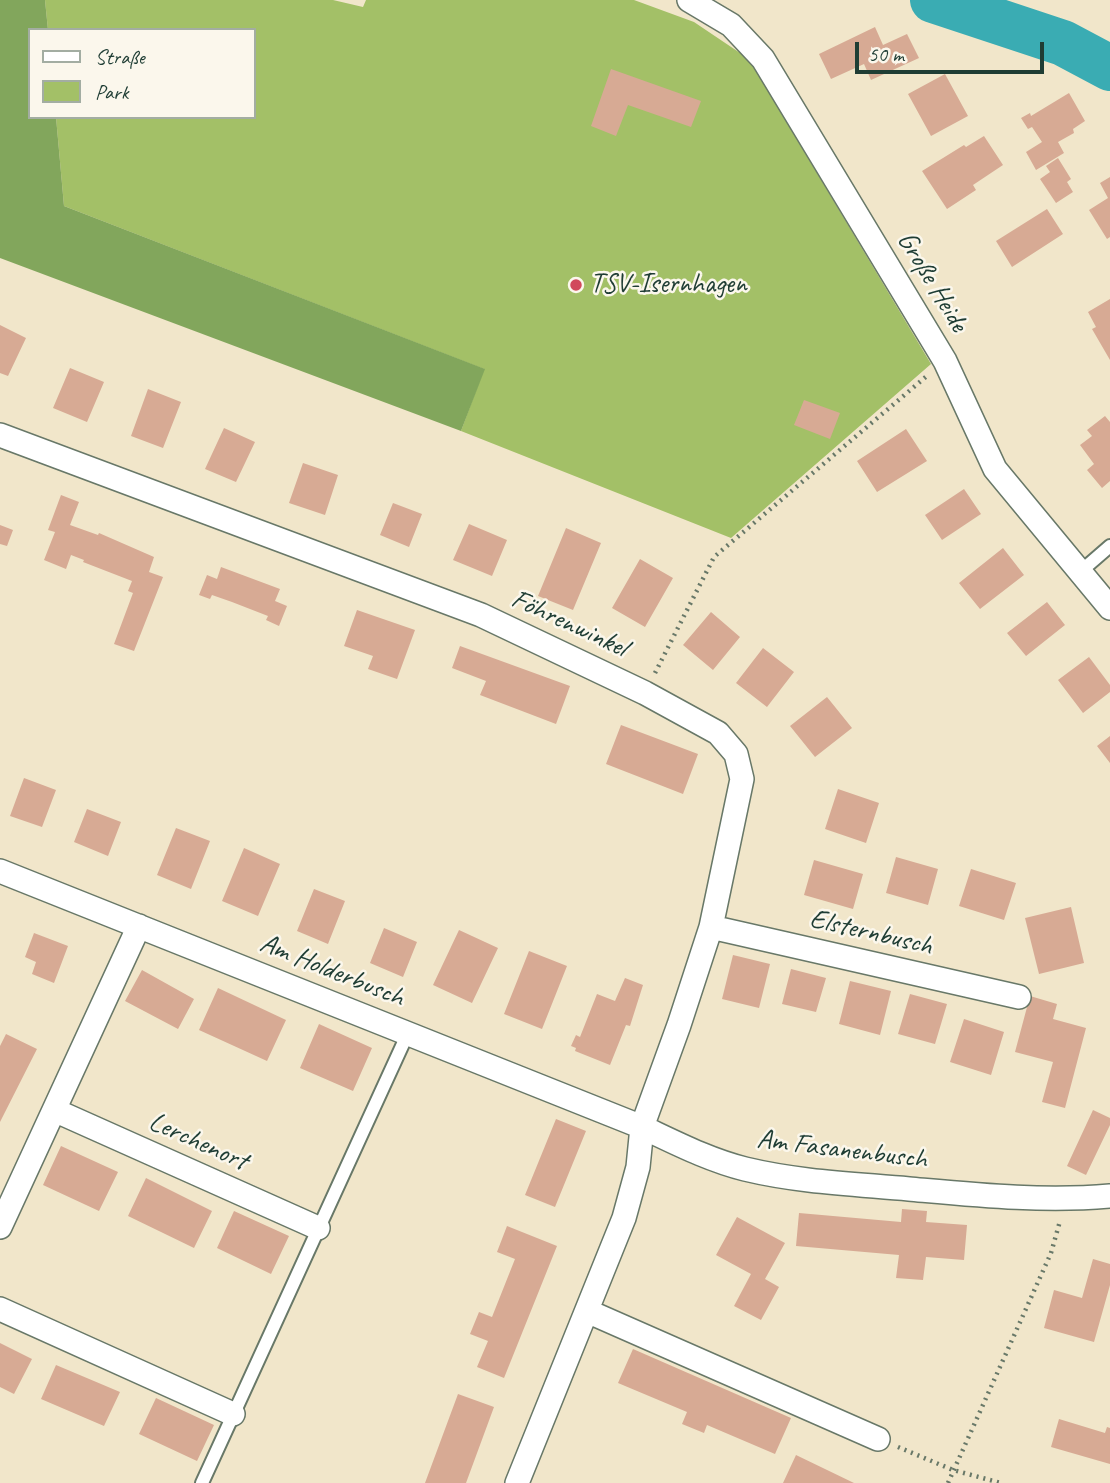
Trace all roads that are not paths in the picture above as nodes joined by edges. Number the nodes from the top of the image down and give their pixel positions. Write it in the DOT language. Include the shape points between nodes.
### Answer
graph roads {
  1 [pos="690,0"];
  2 [pos="0,435"];
  3 [pos="1110,547"];
  4 [pos="1080,572"];
  5 [pos="1110,608"];
  6 [pos="0,870"];
  7 [pos="139,926"];
  8 [pos="710,928"];
  9 [pos="1019,997"];
  10 [pos="408,1033"];
  11 [pos="54,1110"];
  12 [pos="642,1127"];
  13 [pos="1110,1196"];
  14 [pos="0,1227"];
  15 [pos="318,1228"];
  16 [pos="0,1309"];
  17 [pos="587,1311"];
  18 [pos="233,1414"];
  19 [pos="878,1439"];
  20 [pos="202,1483"];
  21 [pos="517,1483"];
  1 -- 4 [label="street, Große Heide" via="731,25 762,59 945,361 995,468"];
  2 -- 8 [label="street, Föhrenwinkel" via="481,615 718,733 736,754 742,779"];
  3 -- 4 [label="lane"];
  4 -- 5 [label="street, Große Heide"];
  6 -- 7 [label="street, Am Holderbusch"];
  7 -- 10 [label="street, Am Holderbusch"];
  7 -- 11 [label="street"];
  8 -- 9 [label="street, Elsternbusch"];
  8 -- 12 [label="street, Föhrenwinkel"];
  10 -- 12 [label="street, Am Holderbusch"];
  10 -- 15 [label="lane"];
  11 -- 14 [label="street"];
  11 -- 15 [label="street, Lerchenort"];
  12 -- 13 [label="street, Am Fasanenbusch" via="745,1169 803,1179 1066,1200"];
  12 -- 17 [label="street" via="638,1167 624,1218"];
  15 -- 18 [label="lane"];
  16 -- 18 [label="street"];
  17 -- 19 [label="street"];
  17 -- 21 [label="street"];
  18 -- 20 [label="lane"];
}
